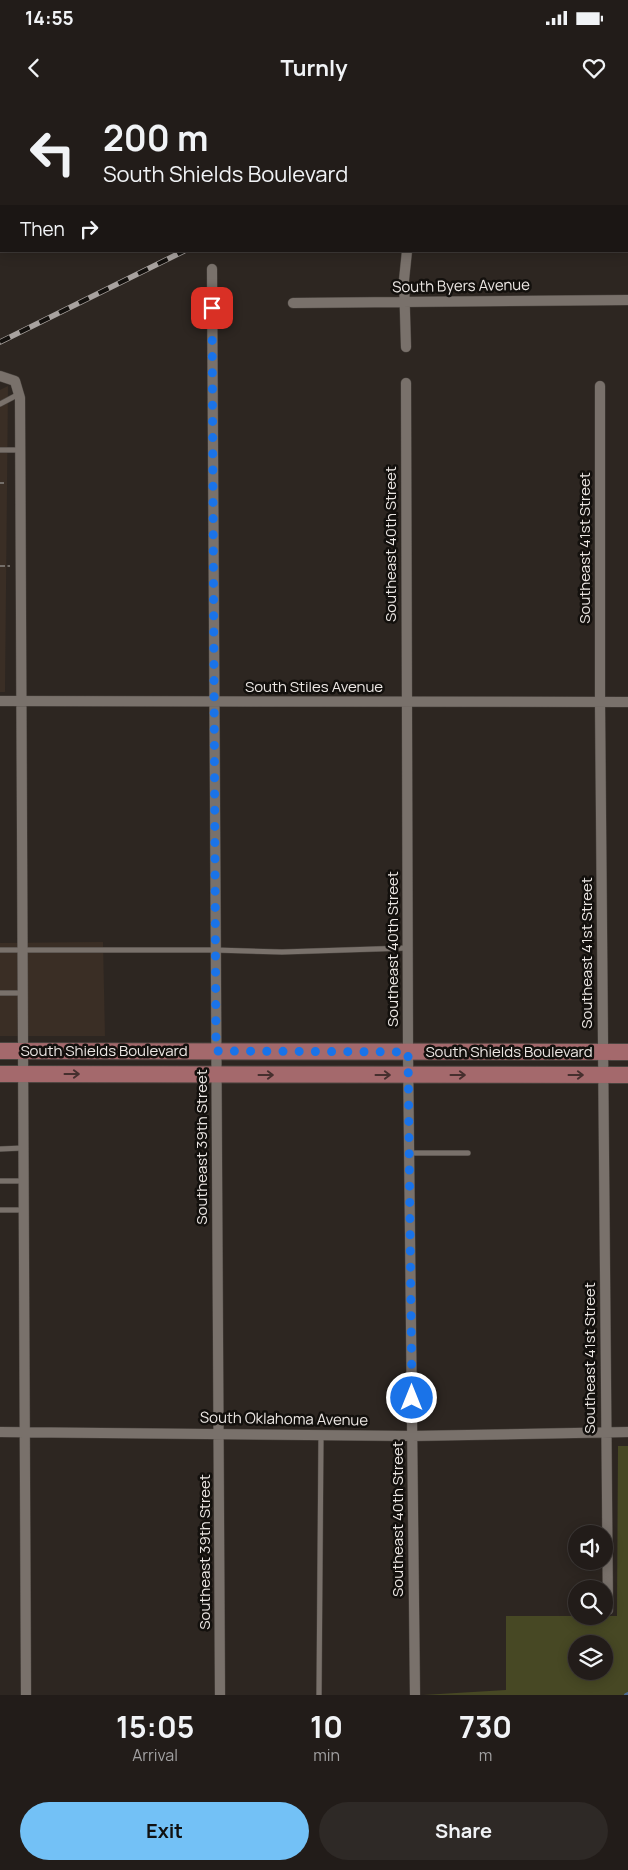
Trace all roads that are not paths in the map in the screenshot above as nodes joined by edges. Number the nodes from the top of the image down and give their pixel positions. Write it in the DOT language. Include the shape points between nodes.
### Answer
graph roads {
  1 [pos="408,252"];
  2 [pos="212,269"];
  3 [pos="628,300"];
  4 [pos="406,302"];
  5 [pos="294,303"];
  6 [pos="406,347"];
  7 [pos="3,377"];
  8 [pos="406,383"];
  9 [pos="600,386"];
  10 [pos="20,394"];
  11 [pos="0,404"];
  12 [pos="0,450"];
  13 [pos="20,450"];
  14 [pos="0,701"];
  15 [pos="20,701"];
  16 [pos="407,701"];
  17 [pos="214,702"];
  18 [pos="600,702"];
  19 [pos="628,702"];
  20 [pos="408,948"];
  21 [pos="0,950"];
  22 [pos="22,950"];
  23 [pos="216,950"];
  24 [pos="22,992"];
  25 [pos="0,993"];
  26 [pos="0,1051"];
  27 [pos="23,1051"];
  28 [pos="216,1051"];
  29 [pos="408,1052"];
  30 [pos="603,1052"];
  31 [pos="628,1052"];
  32 [pos="0,1074"];
  33 [pos="23,1074"];
  34 [pos="217,1074"];
  35 [pos="409,1074"];
  36 [pos="603,1075"];
  37 [pos="628,1075"];
  38 [pos="24,1148"];
  39 [pos="0,1149"];
  40 [pos="410,1153"];
  41 [pos="468,1153"];
  42 [pos="0,1181"];
  43 [pos="24,1181"];
  44 [pos="0,1210"];
  45 [pos="24,1210"];
  46 [pos="605,1431"];
  47 [pos="0,1432"];
  48 [pos="26,1432"];
  49 [pos="628,1432"];
  50 [pos="219,1433"];
  51 [pos="321,1435"];
  52 [pos="412,1436"];
  53 [pos="607,1580"];
  54 [pos="26,1695"];
  55 [pos="220,1695"];
  56 [pos="320,1695"];
  57 [pos="415,1695"];
  1 -- 4 [label="street" via="404,280"];
  2 -- 17 [label="street, Southeast 39th Street"];
  3 -- 4 [label="street, South Byers Avenue"];
  4 -- 5 [label="street, South Byers Avenue"];
  4 -- 6 [label="street"];
  7 -- 10 [label="street" via="15,381"];
  8 -- 16 [label="street, Southeast 40th Street"];
  9 -- 18 [label="street, Southeast 41st Street"];
  10 -- 11 [label="lane"];
  10 -- 13 [label="street"];
  12 -- 13 [label="lane"];
  13 -- 15 [label="street"];
  14 -- 15 [label="street, South Stiles Avenue"];
  15 -- 17 [label="street, South Stiles Avenue"];
  15 -- 22 [label="street"];
  16 -- 17 [label="street, South Stiles Avenue"];
  16 -- 18 [label="street, South Stiles Avenue"];
  16 -- 20 [label="street, Southeast 40th Street"];
  17 -- 23 [label="street, Southeast 39th Street"];
  18 -- 19 [label="street, South Stiles Avenue"];
  18 -- 30 [label="street, Southeast 41st Street"];
  20 -- 23 [label="lane" via="282,952"];
  20 -- 29 [label="street, Southeast 40th Street"];
  21 -- 22 [label="lane"];
  22 -- 23 [label="lane"];
  22 -- 24 [label="street"];
  23 -- 28 [label="street, Southeast 39th Street"];
  24 -- 25 [label="lane"];
  24 -- 27 [label="street"];
  26 -- 27 [label="main road, South Shields Boulevard"];
  27 -- 28 [label="main road, South Shields Boulevard"];
  27 -- 33 [label="street"];
  28 -- 29 [label="main road, South Shields Boulevard"];
  28 -- 34 [label="street, Southeast 39th Street"];
  29 -- 30 [label="main road, South Shields Boulevard"];
  29 -- 35 [label="street, Southeast 40th Street"];
  30 -- 31 [label="main road, South Shields Boulevard"];
  30 -- 36 [label="street, Southeast 41st Street"];
  32 -- 33 [label="main road, South Shields Boulevard"];
  33 -- 34 [label="main road, South Shields Boulevard, one-way"];
  33 -- 38 [label="street"];
  34 -- 35 [label="main road, South Shields Boulevard, one-way"];
  34 -- 50 [label="street, Southeast 39th Street"];
  35 -- 36 [label="main road, South Shields Boulevard, one-way"];
  35 -- 40 [label="street, Southeast 40th Street"];
  36 -- 37 [label="main road, South Shields Boulevard"];
  36 -- 46 [label="street, Southeast 41st Street"];
  38 -- 39 [label="lane"];
  38 -- 43 [label="street"];
  40 -- 41 [label="lane"];
  40 -- 52 [label="street, Southeast 40th Street"];
  42 -- 43 [label="lane"];
  43 -- 45 [label="street"];
  44 -- 45 [label="lane"];
  45 -- 48 [label="street"];
  46 -- 49 [label="street, South Oklahoma Avenue"];
  46 -- 52 [label="street, South Oklahoma Avenue"];
  46 -- 53 [label="street, Southeast 41st Street"];
  47 -- 48 [label="street, South Oklahoma Avenue"];
  48 -- 50 [label="street, South Oklahoma Avenue"];
  48 -- 54 [label="street"];
  50 -- 51 [label="street, South Oklahoma Avenue"];
  50 -- 55 [label="street, Southeast 39th Street"];
  51 -- 52 [label="street, South Oklahoma Avenue"];
  51 -- 56 [label="lane"];
  52 -- 57 [label="street, Southeast 40th Street"];
}
